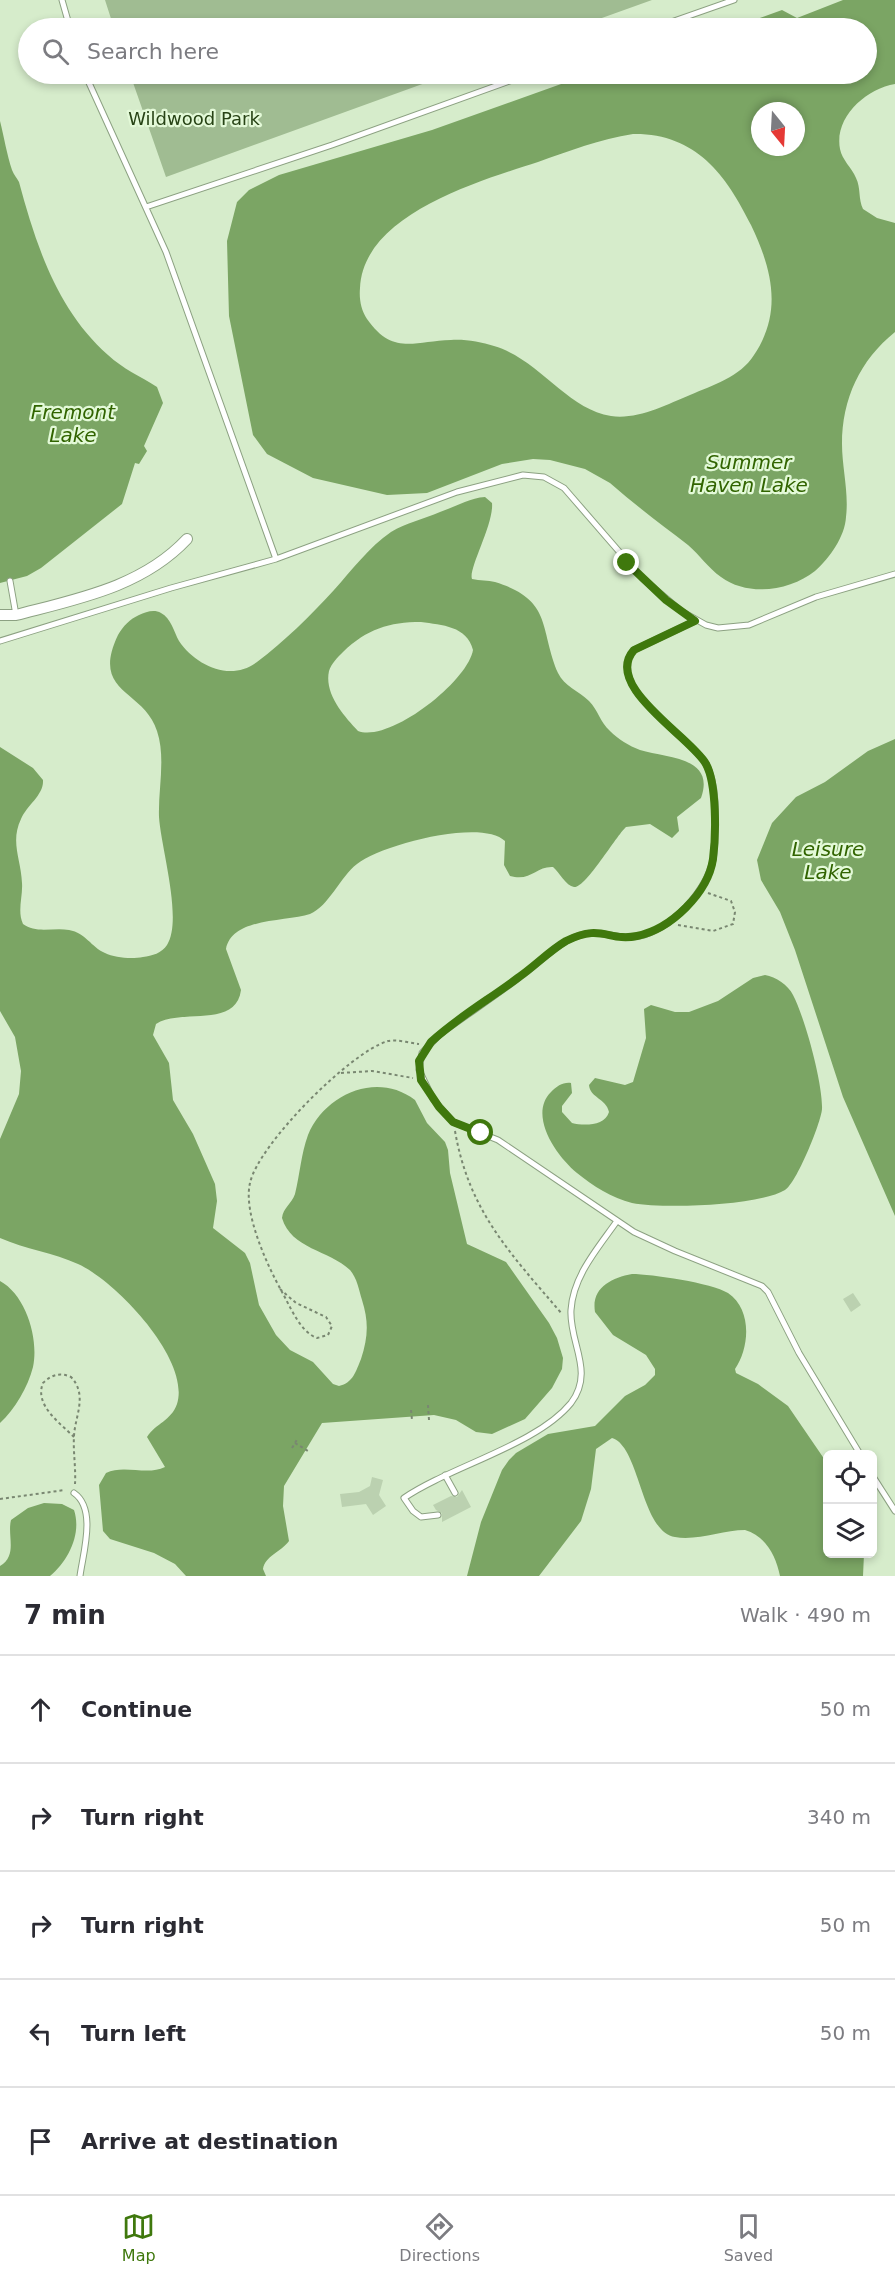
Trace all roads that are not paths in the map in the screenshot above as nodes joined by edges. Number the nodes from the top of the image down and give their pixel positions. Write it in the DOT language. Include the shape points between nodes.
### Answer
graph roads {
  1 [pos="62,0"];
  2 [pos="734,0"];
  3 [pos="67,18"];
  4 [pos="683,18"];
  5 [pos="91,84"];
  6 [pos="501,84"];
  7 [pos="146,207"];
  8 [pos="186,539"];
  9 [pos="276,559"];
  10 [pos="895,574"];
  11 [pos="10,581"];
  12 [pos="0,615"];
  13 [pos="16,615"];
  14 [pos="695,621"];
  15 [pos="0,641"];
  16 [pos="616,1221"];
  17 [pos="857,1450"];
  18 [pos="445,1475"];
  19 [pos="877,1482"];
  20 [pos="74,1493"];
  21 [pos="455,1493"];
  22 [pos="895,1511"];
  23 [pos="438,1515"];
  24 [pos="80,1576"];
  1 -- 3 [label="lane"];
  2 -- 4 [label="lane"];
  5 -- 7 [label="lane"];
  6 -- 7 [label="lane"];
  7 -- 9 [label="lane" via="178,281"];
  8 -- 13 [label="street" via="163,561 128,582"];
  9 -- 14 [label="lane" via="458,492 509,477 533,475 564,488 642,578"];
  9 -- 15 [label="lane"];
  10 -- 14 [label="lane" via="816,597 749,626 718,628"];
  11 -- 13 [label="lane"];
  12 -- 13 [label="street"];
  14 -- 16 [label="lane" via="634,650 628,666 642,702 693,748 710,772 714,853 710,872 697,892 664,925 635,937 591,932 564,942 431,1042 419,1061 421,1080 453,1122 498,1140"];
  16 -- 17 [label="lane" via="675,1251 762,1286"];
  16 -- 18 [label="lane" via="576,1286 571,1311 582,1372 577,1393 569,1404 525,1437"];
  18 -- 21 [label="lane"];
  18 -- 23 [label="lane" via="404,1498 421,1517"];
  19 -- 22 [label="lane"];
  20 -- 24 [label="lane" via="83,1502 86,1517"];
}
